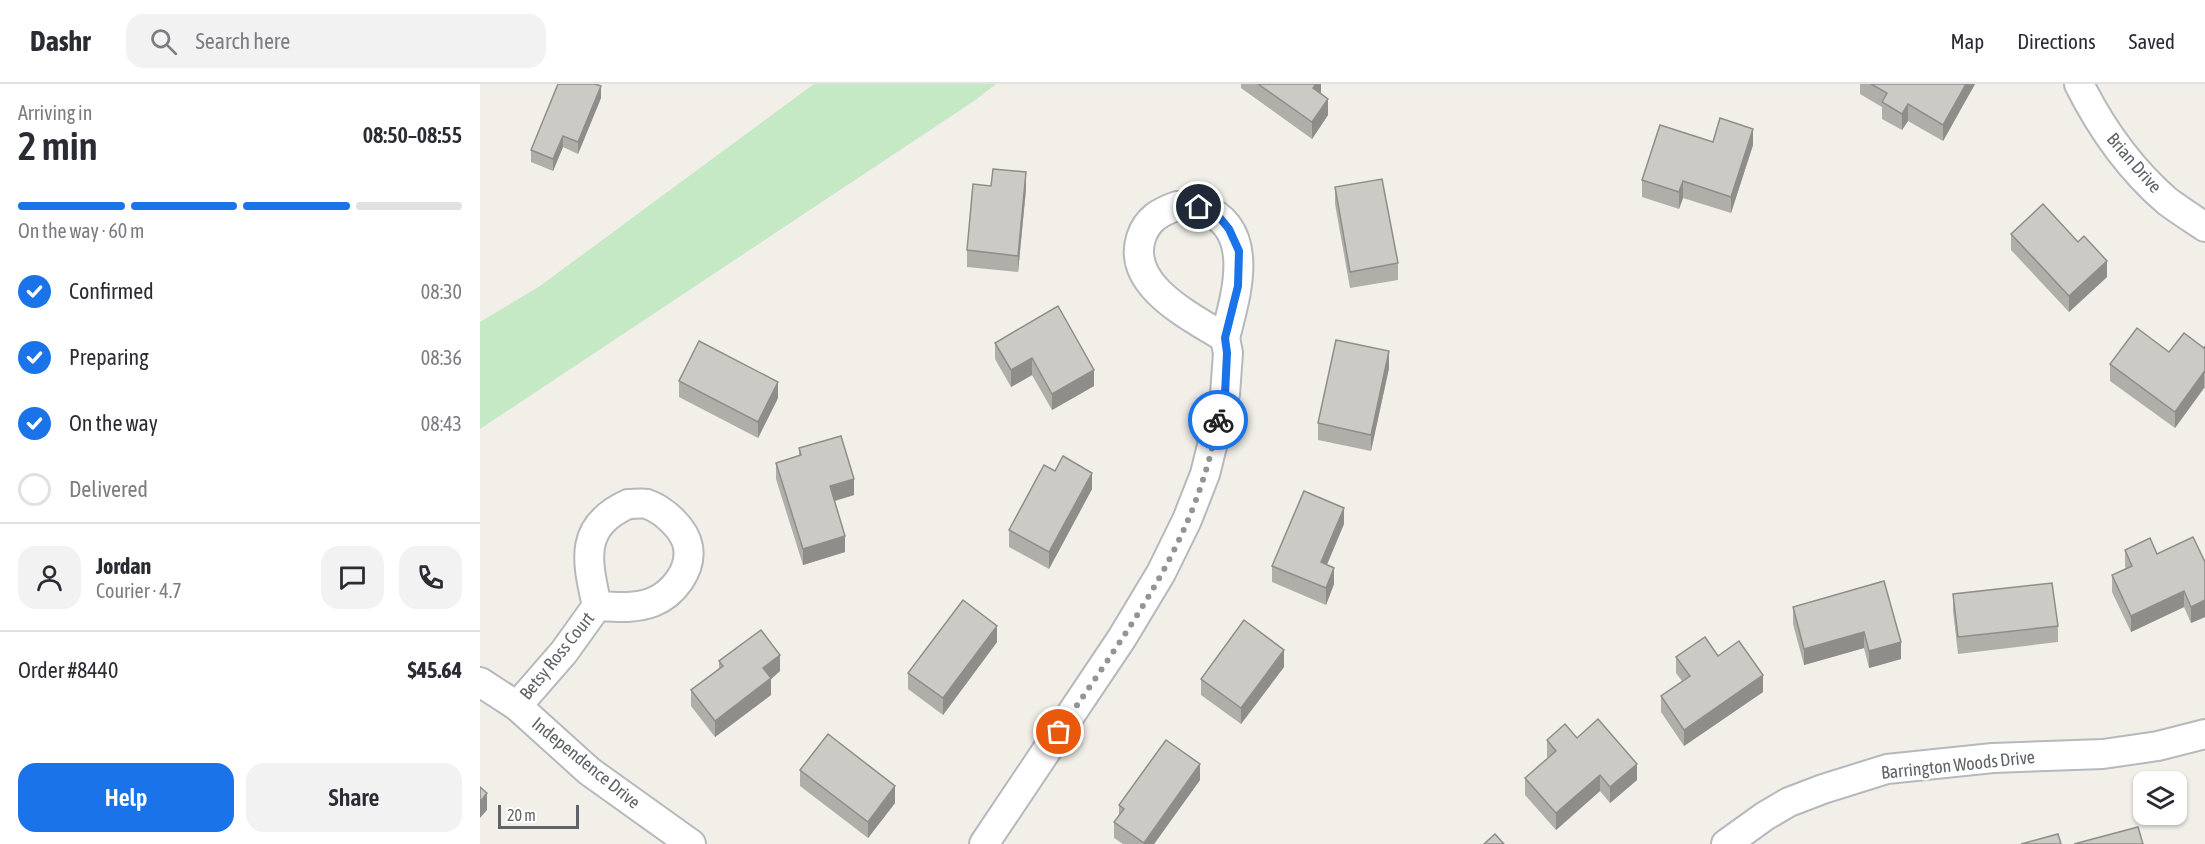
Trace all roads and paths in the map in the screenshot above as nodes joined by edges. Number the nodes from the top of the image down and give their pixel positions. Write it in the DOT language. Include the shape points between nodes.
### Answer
graph roads {
  1 [pos="2079,84"];
  2 [pos="2205,227"];
  3 [pos="1225,338"];
  4 [pos="597,606"];
  5 [pos="480,682"];
  6 [pos="517,706"];
  7 [pos="2205,734"];
  8 [pos="691,844"];
  9 [pos="984,844"];
  10 [pos="1726,844"];
  1 -- 2 [label="street, Brian Drive" via="2115,144 2141,175 2168,201"];
  3 -- 3 [label="street" via="1238,286 1239,251 1229,229 1220,218 1199,207 1177,206 1159,212 1144,230 1138,247 1142,270 1171,303"];
  3 -- 9 [label="street" via="1225,394 1205,474 1187,520 1122,638"];
  4 -- 6 [label="street, Betsy Ross Court"];
  5 -- 6 [label="street, Independence Drive"];
  6 -- 8 [label="street, Independence Drive" via="589,771"];
  7 -- 10 [label="street, Barrington Woods Drive" via="2103,754 1993,758 1887,769 1789,802"];
}
